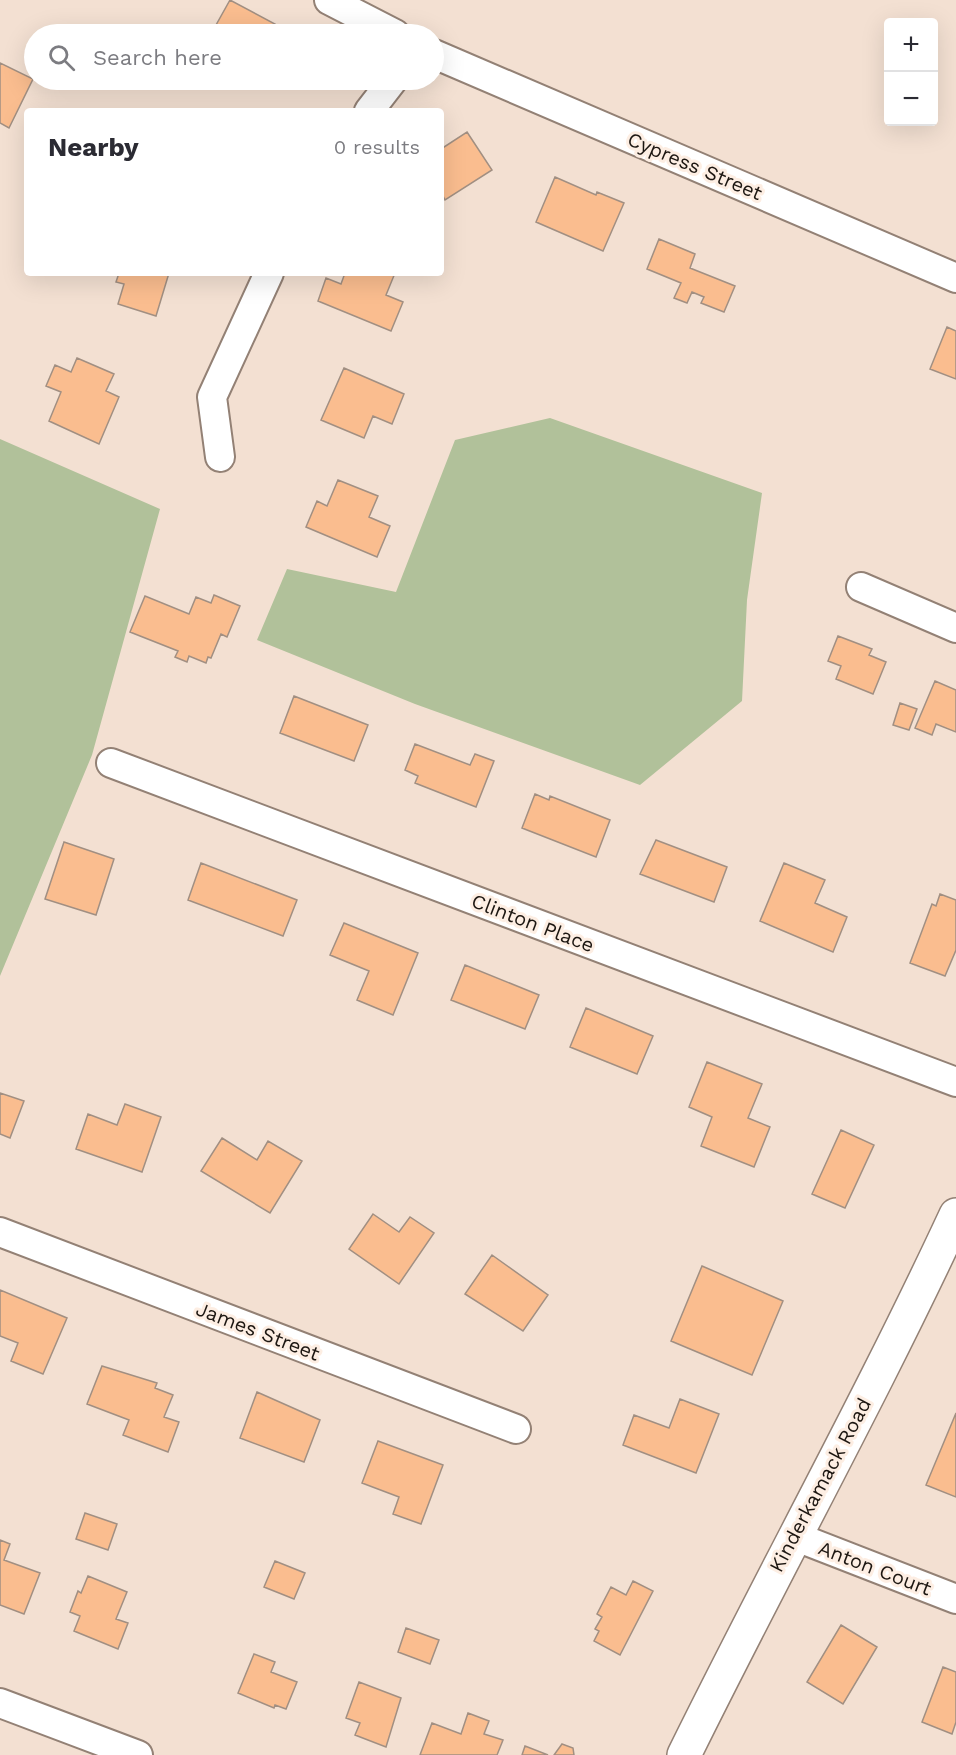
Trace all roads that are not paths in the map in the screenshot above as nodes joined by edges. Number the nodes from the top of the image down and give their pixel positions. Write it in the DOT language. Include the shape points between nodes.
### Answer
graph roads {
  1 [pos="329,0"];
  2 [pos="376,24"];
  3 [pos="444,58"];
  4 [pos="385,90"];
  5 [pos="371,108"];
  6 [pos="268,276"];
  7 [pos="956,278"];
  8 [pos="220,457"];
  9 [pos="861,587"];
  10 [pos="956,628"];
  11 [pos="111,763"];
  12 [pos="956,1082"];
  13 [pos="956,1215"];
  14 [pos="0,1232"];
  15 [pos="516,1430"];
  16 [pos="794,1536"];
  17 [pos="956,1599"];
  18 [pos="0,1703"];
  19 [pos="138,1755"];
  20 [pos="684,1755"];
  1 -- 2 [label="street"];
  3 -- 7 [label="street, Cypress Street"];
  4 -- 5 [label="street"];
  6 -- 8 [label="street" via="212,397"];
  9 -- 10 [label="street"];
  11 -- 12 [label="street, Clinton Place"];
  13 -- 16 [label="main road, Kinderkamack Road" via="912,1310"];
  14 -- 15 [label="street, James Street"];
  16 -- 17 [label="street, Anton Court"];
  16 -- 20 [label="main road, Kinderkamack Road"];
  18 -- 19 [label="street"];
}
